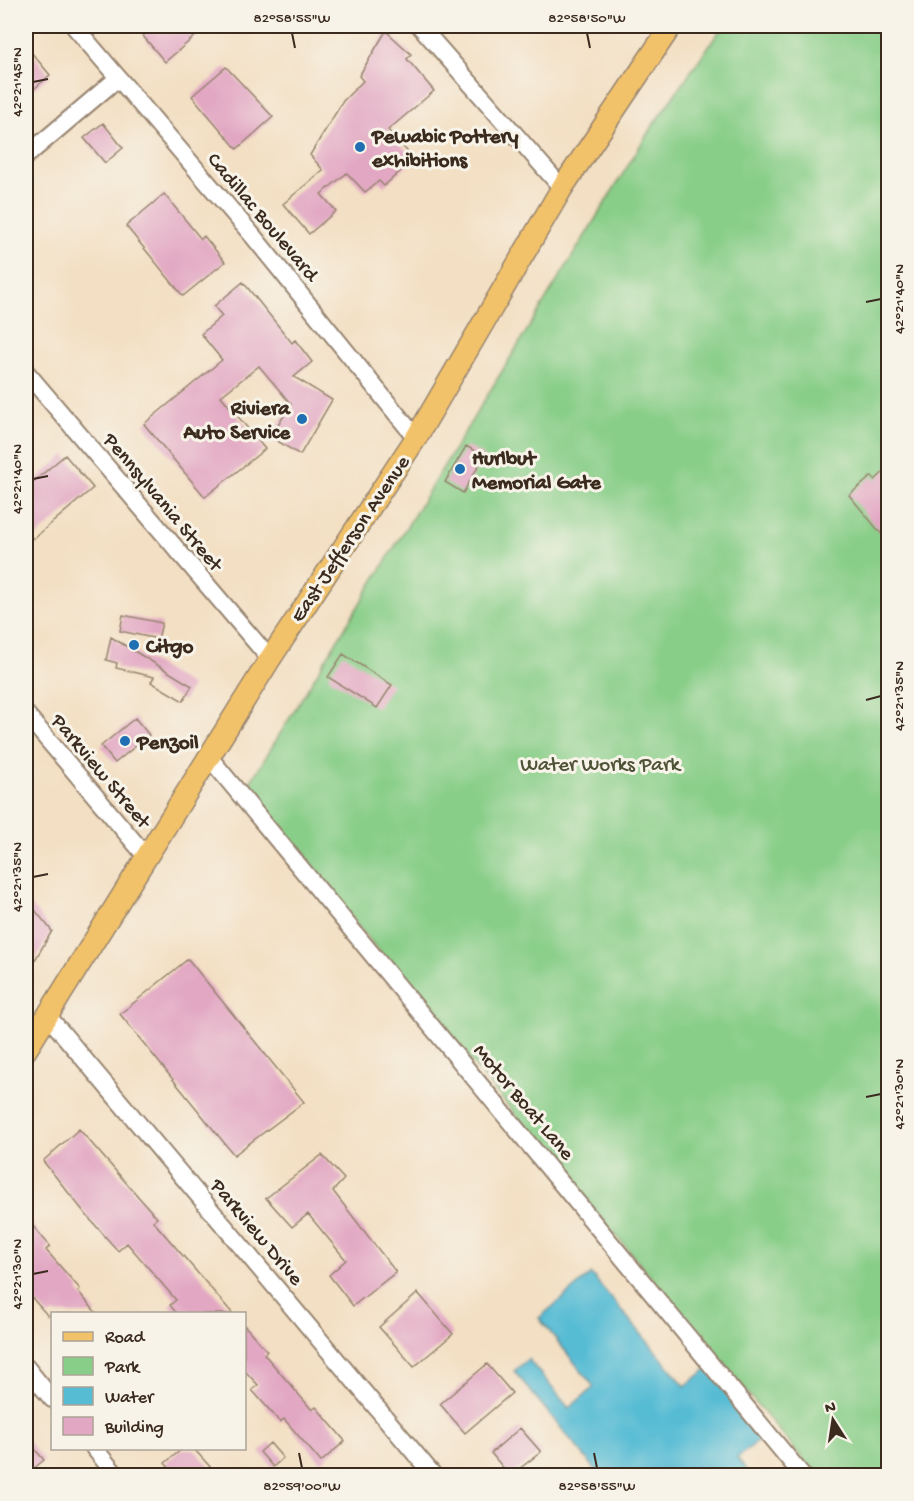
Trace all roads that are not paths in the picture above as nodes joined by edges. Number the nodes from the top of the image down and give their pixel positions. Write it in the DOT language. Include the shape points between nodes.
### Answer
graph roads {
  1 [pos="74,26"];
  2 [pos="420,26"];
  3 [pos="671,26"];
  4 [pos="118,78"];
  5 [pos="26,156"];
  6 [pos="562,188"];
  7 [pos="26,372"];
  8 [pos="416,438"];
  9 [pos="270,659"];
  10 [pos="26,714"];
  11 [pos="209,757"];
  12 [pos="145,855"];
  13 [pos="47,1015"];
  14 [pos="26,1050"];
  15 [pos="26,1367"];
  16 [pos="51,1398"];
  17 [pos="95,1450"];
  18 [pos="117,1476"];
  19 [pos="434,1476"];
  20 [pos="803,1476"];
  1 -- 4 [label="street, Cadillac Boulevard"];
  2 -- 6 [label="street"];
  3 -- 6 [label="main road, East Jefferson Avenue"];
  4 -- 5 [label="street"];
  4 -- 8 [label="street, Cadillac Boulevard" via="253,236"];
  6 -- 8 [label="main road, East Jefferson Avenue"];
  7 -- 9 [label="street, Pennsylvania Street"];
  8 -- 9 [label="main road, East Jefferson Avenue"];
  9 -- 11 [label="main road, East Jefferson Avenue"];
  10 -- 12 [label="street, Parkview Street"];
  11 -- 12 [label="main road, East Jefferson Avenue"];
  11 -- 20 [label="street, Motor Boat Lane"];
  12 -- 13 [label="main road, East Jefferson Avenue"];
  13 -- 14 [label="main road, East Jefferson Avenue"];
  13 -- 19 [label="street, Parkview Drive"];
  15 -- 16 [label="street"];
  17 -- 18 [label="street"];
}
